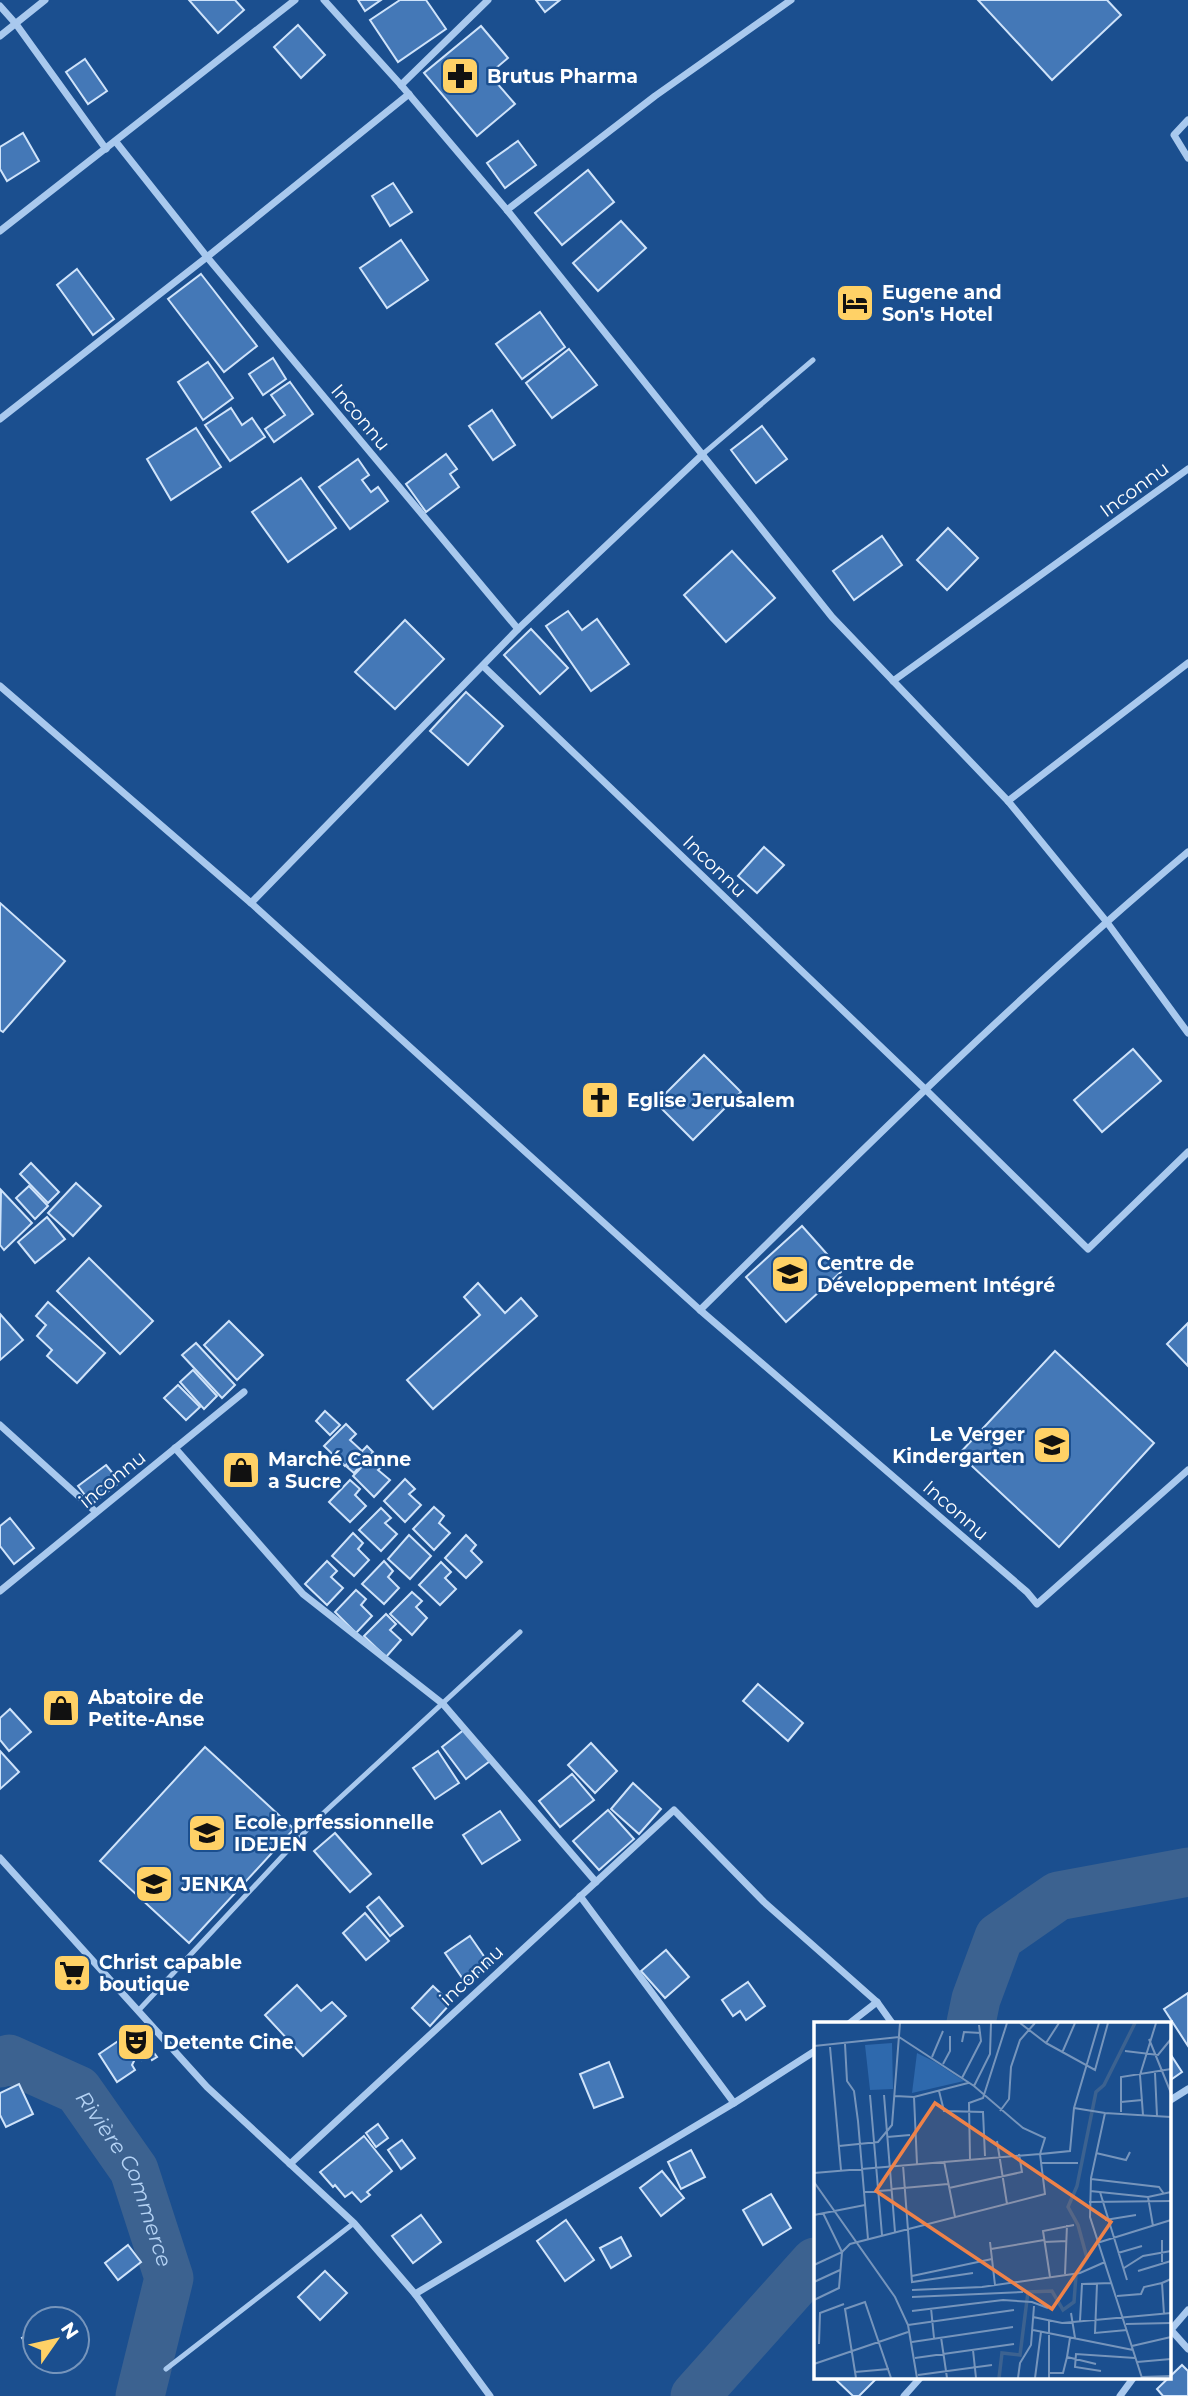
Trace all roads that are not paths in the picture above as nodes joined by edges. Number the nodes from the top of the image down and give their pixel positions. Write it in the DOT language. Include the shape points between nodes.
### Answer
graph roads {
  1 [pos="45,0"];
  2 [pos="295,0"];
  3 [pos="324,0"];
  4 [pos="488,0"];
  5 [pos="791,0"];
  6 [pos="0,6"];
  7 [pos="16,24"];
  8 [pos="0,36"];
  9 [pos="401,85"];
  10 [pos="409,94"];
  11 [pos="1188,120"];
  12 [pos="116,142"];
  13 [pos="106,149"];
  14 [pos="1188,159"];
  15 [pos="507,210"];
  16 [pos="0,231"];
  17 [pos="207,257"];
  18 [pos="813,360"];
  19 [pos="0,419"];
  20 [pos="703,454"];
  21 [pos="1188,470"];
  22 [pos="518,629"];
  23 [pos="1188,663"];
  24 [pos="483,666"];
  25 [pos="893,681"];
  26 [pos="0,686"];
  27 [pos="1008,801"];
  28 [pos="1188,852"];
  29 [pos="251,903"];
  30 [pos="1106,921"];
  31 [pos="1187,1031"];
  32 [pos="924,1088"];
  33 [pos="1188,1152"];
  34 [pos="700,1310"];
  35 [pos="244,1392"];
  36 [pos="0,1425"];
  37 [pos="176,1448"];
  38 [pos="1188,1470"];
  39 [pos="96,1512"];
  40 [pos="0,1591"];
  41 [pos="520,1632"];
  42 [pos="443,1704"];
  43 [pos="0,1858"];
  44 [pos="596,1882"];
  45 [pos="580,1896"];
  46 [pos="877,2002"];
  47 [pos="138,2011"];
  48 [pos="851,2022"];
  49 [pos="891,2022"];
  50 [pos="814,2052"];
  51 [pos="1188,2089"];
  52 [pos="1170,2100"];
  53 [pos="734,2103"];
  54 [pos="290,2164"];
  55 [pos="354,2223"];
  56 [pos="415,2294"];
  57 [pos="1188,2310"];
  58 [pos="1170,2331"];
  59 [pos="1188,2349"];
  60 [pos="166,2369"];
  61 [pos="920,2378"];
  62 [pos="1133,2378"];
  63 [pos="490,2396"];
  64 [pos="904,2396"];
  65 [pos="1120,2396"];
  1 -- 7 [label="street"];
  2 -- 12 [label="street"];
  3 -- 9 [label="street"];
  4 -- 9 [label="street"];
  5 -- 15 [label="street" via="655,96"];
  6 -- 7 [label="street"];
  7 -- 8 [label="street"];
  7 -- 13 [label="street"];
  9 -- 10 [label="street"];
  10 -- 15 [label="street"];
  10 -- 17 [label="street"];
  11 -- 14 [label="street" via="1174,135"];
  12 -- 13 [label="street"];
  12 -- 17 [label="street, Inconnu"];
  13 -- 16 [label="street"];
  15 -- 20 [label="street"];
  17 -- 19 [label="street"];
  17 -- 22 [label="street, Inconnu"];
  18 -- 20 [label="lane"];
  20 -- 22 [label="street"];
  20 -- 25 [label="street" via="832,618"];
  21 -- 25 [label="street, Inconnu"];
  22 -- 24 [label="street"];
  23 -- 27 [label="street"];
  24 -- 29 [label="street"];
  24 -- 32 [label="street, Inconnu"];
  25 -- 27 [label="street"];
  26 -- 29 [label="street, Inconnu"];
  27 -- 30 [label="street"];
  28 -- 30 [label="street"];
  29 -- 34 [label="street, Inconnu"];
  30 -- 31 [label="street"];
  30 -- 32 [label="street"];
  32 -- 33 [label="street, Inconnu" via="1088,1249"];
  32 -- 34 [label="street"];
  34 -- 38 [label="street, Inconnu" via="1037,1604"];
  35 -- 37 [label="street, inconnu"];
  36 -- 39 [label="street"];
  37 -- 39 [label="street, inconnu"];
  37 -- 42 [label="street" via="303,1594"];
  39 -- 40 [label="street, inconnu"];
  41 -- 42 [label="lane"];
  42 -- 44 [label="street"];
  42 -- 47 [label="lane" via="317,1819"];
  43 -- 47 [label="street"];
  44 -- 45 [label="street, inconnu"];
  44 -- 46 [label="street, inconnu" via="674,1810 764,1902"];
  45 -- 53 [label="street"];
  45 -- 54 [label="street, inconnu"];
  46 -- 48 [label="street"];
  46 -- 49 [label="street"];
  47 -- 54 [label="street" via="207,2087"];
  50 -- 53 [label="street"];
  51 -- 52 [label="street"];
  53 -- 56 [label="street"];
  54 -- 55 [label="street"];
  55 -- 56 [label="street"];
  55 -- 60 [label="lane"];
  56 -- 63 [label="street"];
  57 -- 58 [label="street"];
  58 -- 59 [label="street"];
  61 -- 64 [label="street"];
  62 -- 65 [label="street"];
}
